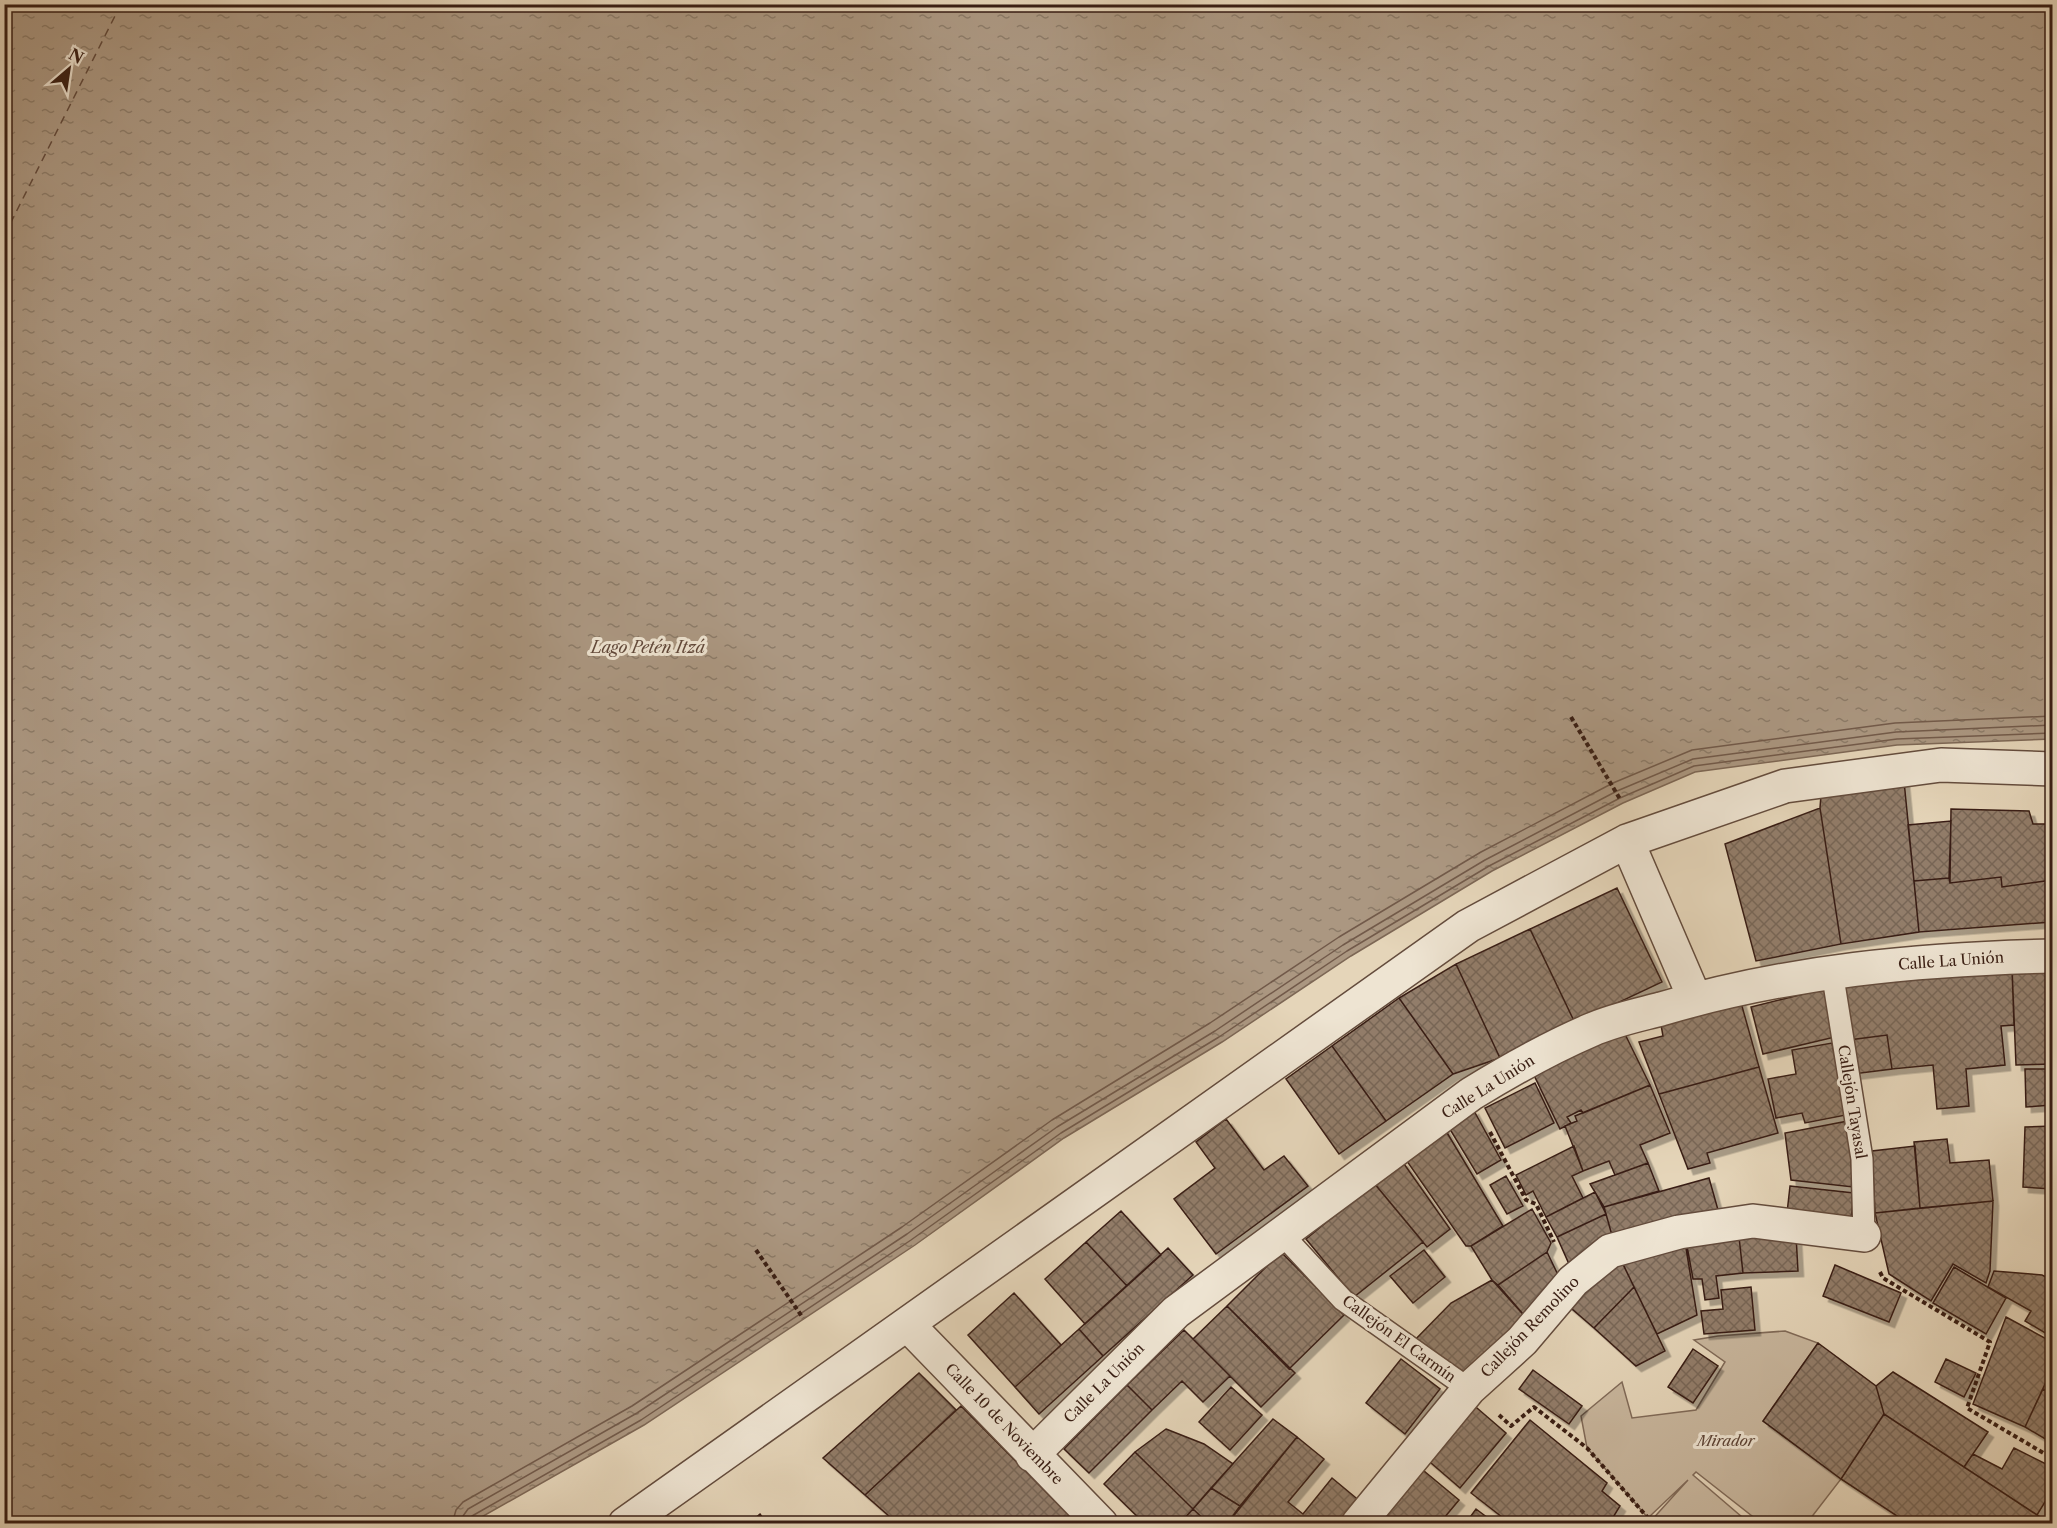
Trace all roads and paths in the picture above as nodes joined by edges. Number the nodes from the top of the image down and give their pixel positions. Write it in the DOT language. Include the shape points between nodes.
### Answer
graph roads {
  1 [pos="1571,717"];
  2 [pos="2052,770"];
  3 [pos="1623,803"];
  4 [pos="1627,841"];
  5 [pos="2052,956"];
  6 [pos="1832,970"];
  7 [pos="1695,999"];
  8 [pos="1471,1094"];
  9 [pos="1281,1233"];
  10 [pos="1864,1235"];
  11 [pos="756,1250"];
  12 [pos="1573,1281"];
  13 [pos="803,1318"];
  14 [pos="907,1324"];
  15 [pos="1469,1389"];
  16 [pos="1032,1455"];
  17 [pos="2052,1458"];
  18 [pos="1648,1518"];
  19 [pos="629,1522"];
  20 [pos="1101,1524"];
  21 [pos="1358,1524"];
  1 -- 3 [label="path"];
  2 -- 4 [label="street" via="1941,765 1785,786"];
  4 -- 7 [label="street"];
  4 -- 14 [label="street" via="1468,926"];
  5 -- 6 [label="street, Calle La Unión" via="1973,957"];
  6 -- 7 [label="street, Calle La Unión"];
  6 -- 10 [label="lane, Callejón Tayasal" via="1862,1159"];
  7 -- 8 [label="street, Calle La Unión" via="1593,1029"];
  8 -- 9 [label="street, Calle La Unión"];
  8 -- 12 [label="path" via="1526,1200 1536,1204"];
  9 -- 15 [label="lane, Callejón El Carmín" via="1343,1300"];
  9 -- 16 [label="street, Calle La Unión" via="1176,1312"];
  10 -- 12 [label="street, Callejón Remolino" via="1753,1221 1679,1232 1611,1251"];
  10 -- 17 [label="path" via="1882,1278 1990,1342 1967,1408"];
  11 -- 13 [label="path"];
  12 -- 15 [label="street, Callejón Remolino" via="1522,1341"];
  14 -- 16 [label="street, Calle 10 de Noviembre"];
  14 -- 19 [label="street"];
  15 -- 18 [label="path" via="1511,1426 1534,1407 1587,1448"];
  15 -- 21 [label="street, Callejón Remolino"];
  16 -- 20 [label="street, Calle 10 de Noviembre"];
}
